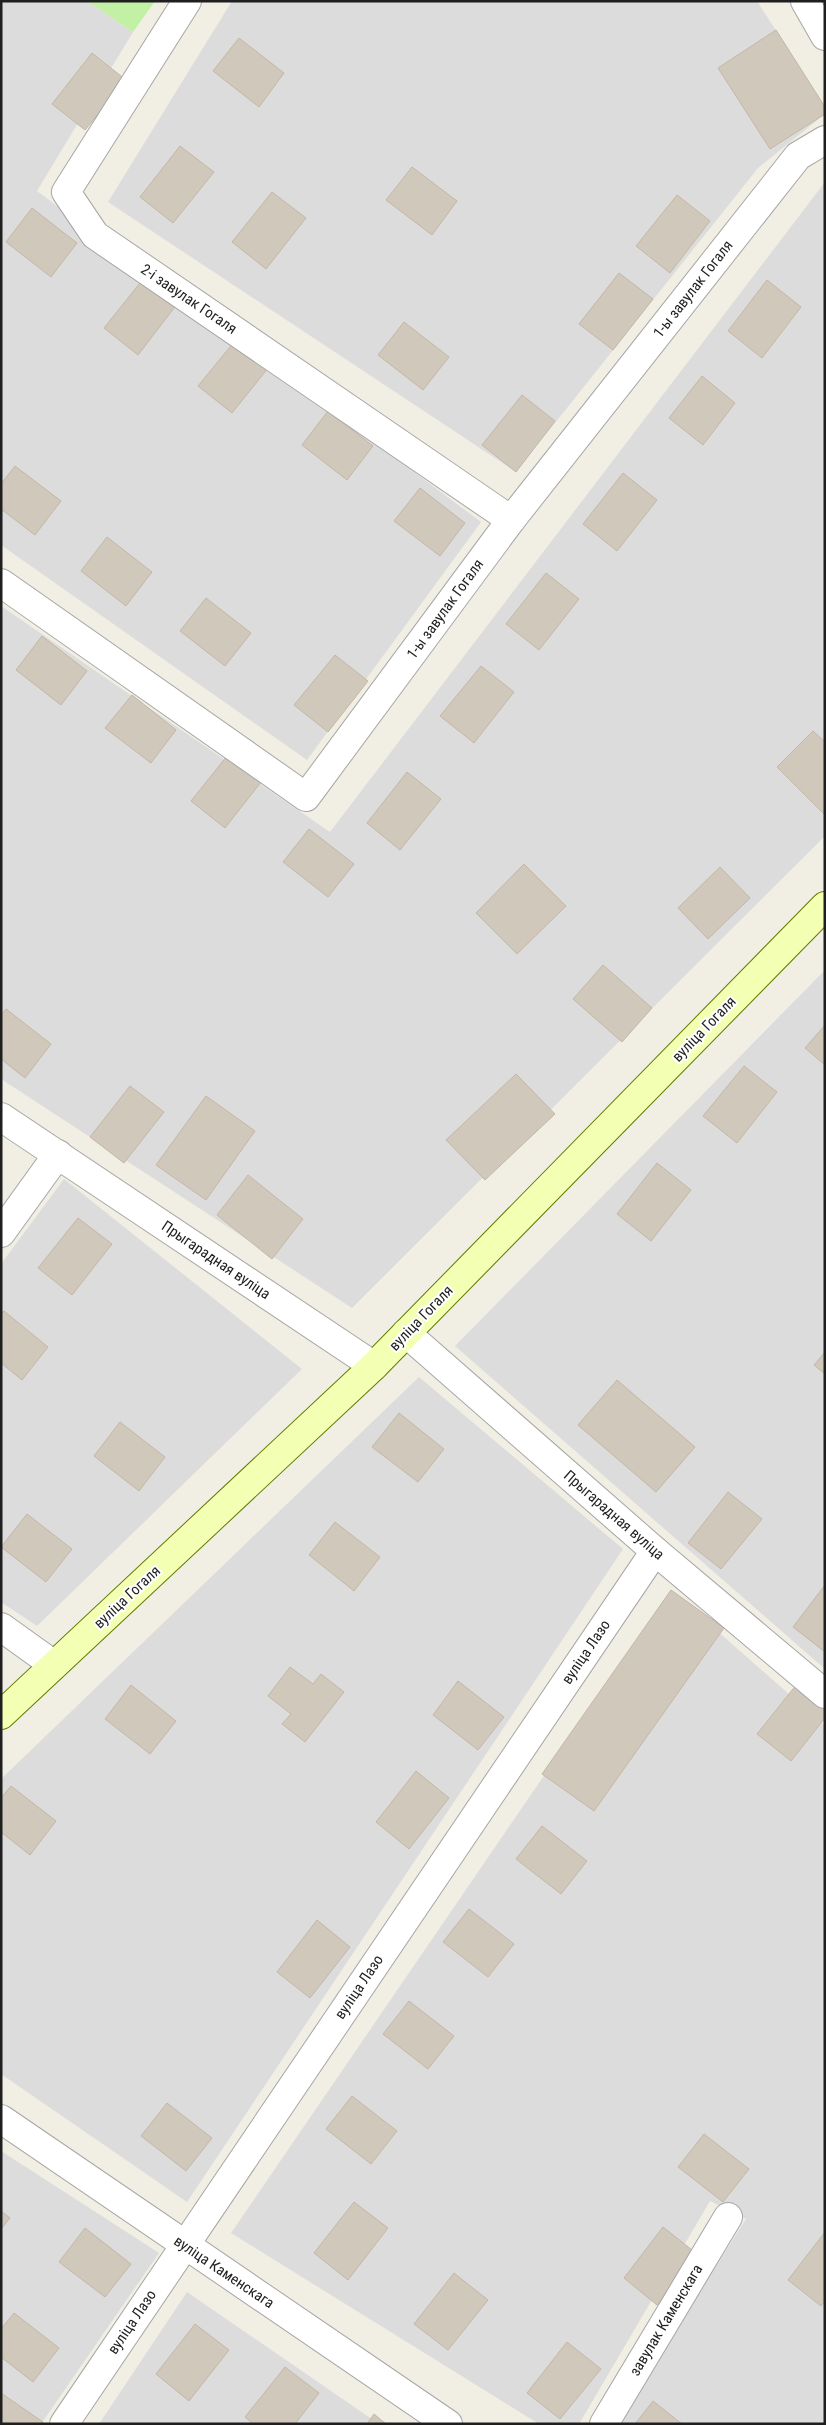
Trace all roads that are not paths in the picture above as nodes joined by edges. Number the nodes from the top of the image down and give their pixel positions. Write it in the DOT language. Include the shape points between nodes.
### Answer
graph roads {
  1 [pos="187,1"];
  2 [pos="805,1"];
  3 [pos="825,36"];
  4 [pos="825,140"];
  5 [pos="511,520"];
  6 [pos="1,583"];
  7 [pos="825,906"];
  8 [pos="1,1117"];
  9 [pos="58,1154"];
  10 [pos="1,1233"];
  11 [pos="406,1333"];
  12 [pos="374,1366"];
  13 [pos="655,1551"];
  14 [pos="1,1627"];
  15 [pos="54,1665"];
  16 [pos="825,1694"];
  17 [pos="1,1715"];
  18 [pos="1,2119"];
  19 [pos="728,2217"];
  20 [pos="184,2244"];
  21 [pos="64,2424"];
  22 [pos="448,2424"];
  23 [pos="604,2424"];
  1 -- 5 [label="street, 2-і завулак Гогаля" via="66,192 95,236"];
  2 -- 3 [label="street"];
  4 -- 5 [label="street, 1-ы завулак Гогаля" via="798,156"];
  5 -- 6 [label="street, 1-ы завулак Гогаля" via="306,797"];
  7 -- 11 [label="main road, вуліца Гогаля"];
  8 -- 9 [label="street, Прыгарадная вуліца"];
  9 -- 10 [label="street"];
  9 -- 12 [label="street, Прыгарадная вуліца"];
  11 -- 12 [label="main road, вуліца Гогаля"];
  11 -- 13 [label="street, Прыгарадная вуліца"];
  12 -- 15 [label="main road, вуліца Гогаля"];
  13 -- 16 [label="street, Прыгарадная вуліца"];
  13 -- 20 [label="street, вуліца Лазо"];
  14 -- 15 [label="street"];
  15 -- 17 [label="main road, вуліца Гогаля"];
  18 -- 20 [label="street, вуліца Каменскага"];
  19 -- 23 [label="street, завулак Каменскага"];
  20 -- 21 [label="street, вуліца Лазо"];
  20 -- 22 [label="street, вуліца Каменскага"];
}
